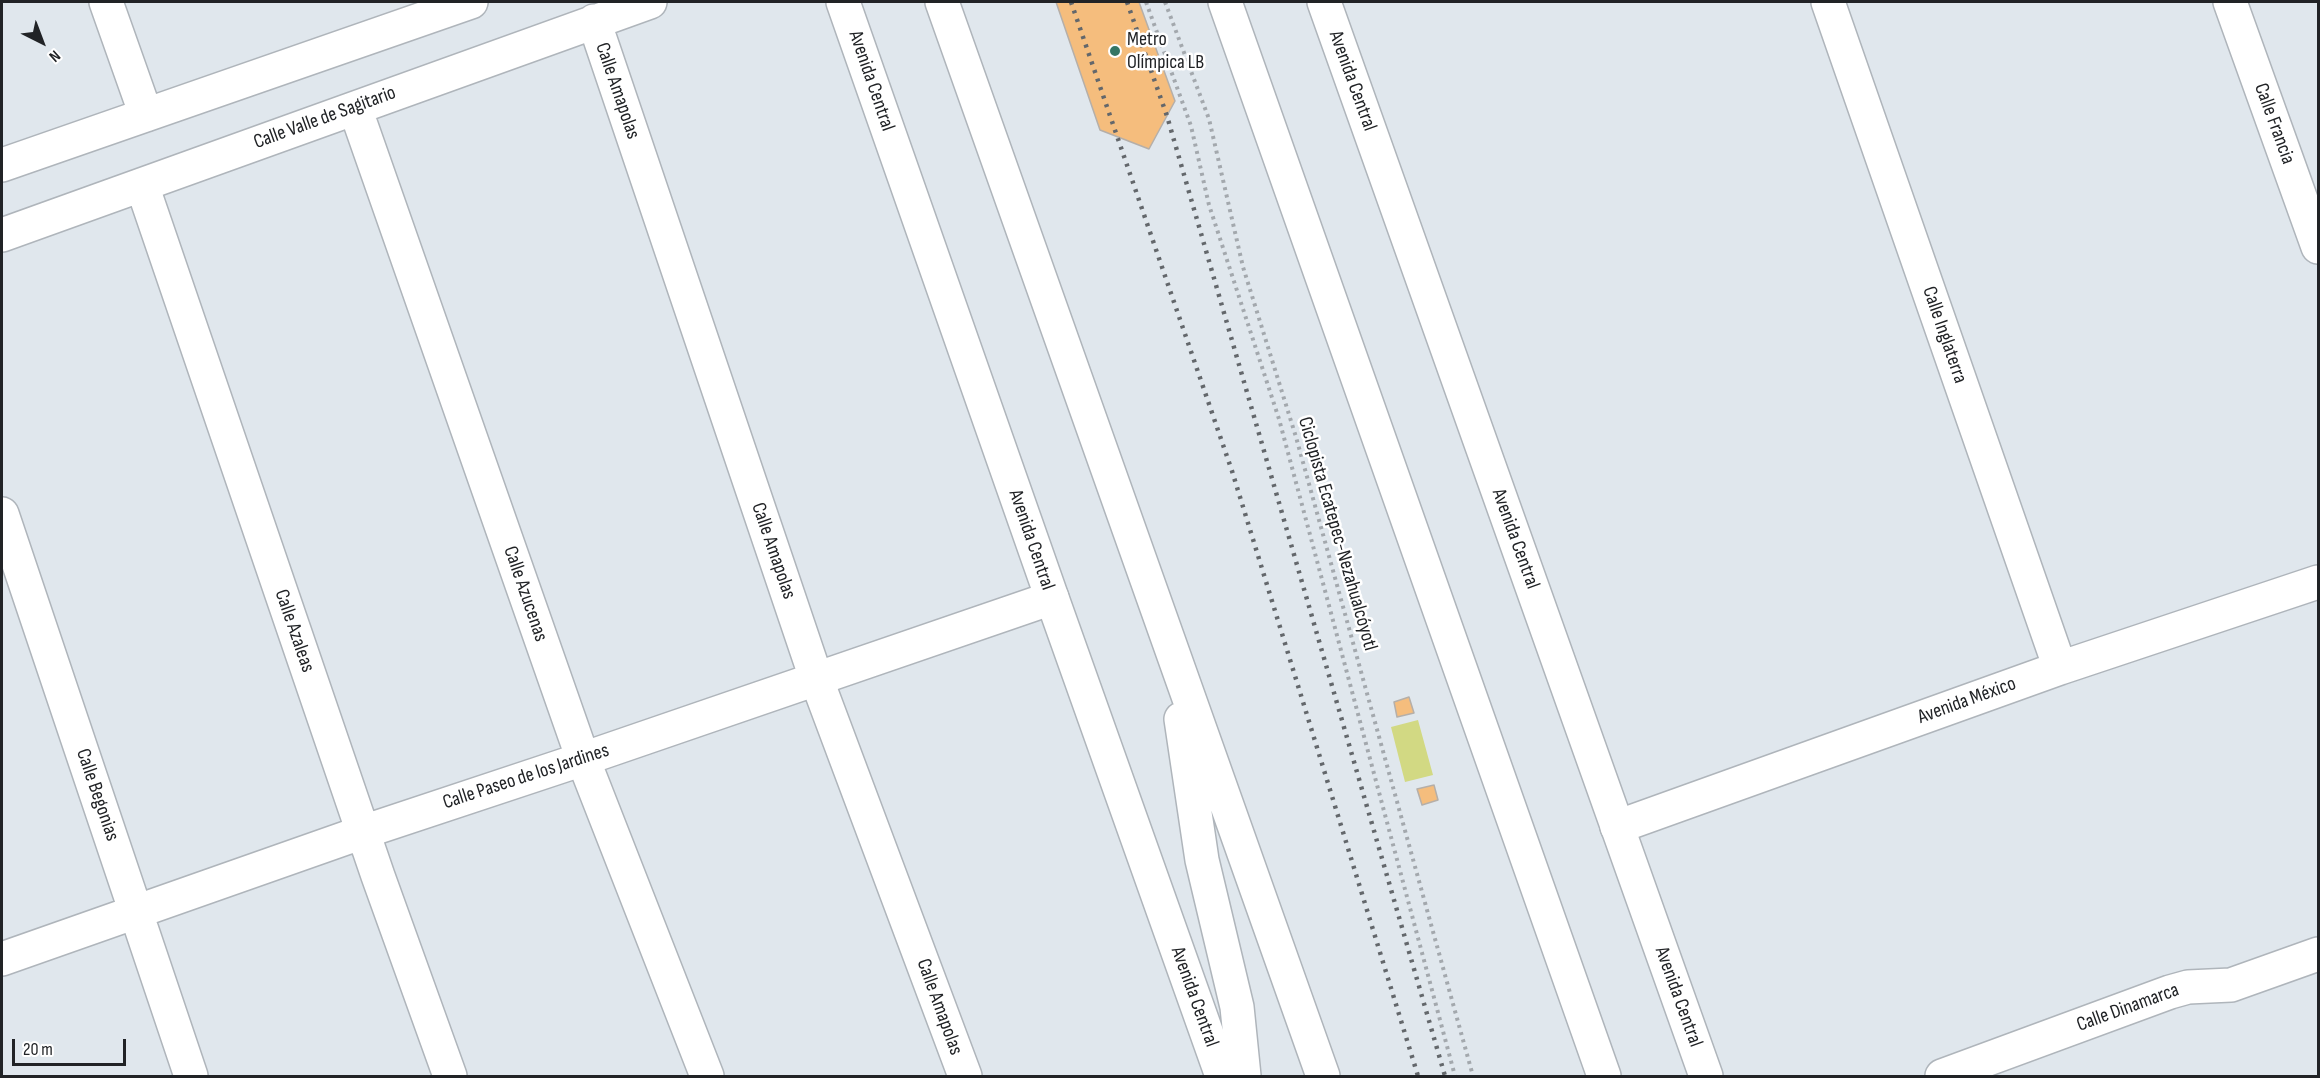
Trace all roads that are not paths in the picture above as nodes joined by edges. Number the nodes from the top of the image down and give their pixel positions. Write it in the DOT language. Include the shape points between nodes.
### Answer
graph roads {
  1 [pos="106,2"];
  2 [pos="471,2"];
  3 [pos="650,2"];
  4 [pos="843,2"];
  5 [pos="942,2"];
  6 [pos="1225,2"];
  7 [pos="1324,2"];
  8 [pos="1828,2"];
  9 [pos="2230,2"];
  10 [pos="404,13"];
  11 [pos="594,21"];
  12 [pos="355,108"];
  13 [pos="146,115"];
  14 [pos="2,165"];
  15 [pos="142,185"];
  16 [pos="2,235"];
  17 [pos="2319,247"];
  18 [pos="2,514"];
  19 [pos="2319,582"];
  20 [pos="1052,598"];
  21 [pos="1170,644"];
  22 [pos="2060,668"];
  23 [pos="816,678"];
  24 [pos="582,759"];
  25 [pos="1617,827"];
  26 [pos="363,832"];
  27 [pos="136,910"];
  28 [pos="2319,954"];
  29 [pos="2,959"];
  30 [pos="191,1077"];
  31 [pos="450,1077"];
  32 [pos="707,1077"];
  33 [pos="965,1077"];
  34 [pos="1222,1077"];
  35 [pos="1244,1077"];
  36 [pos="1323,1077"];
  37 [pos="1604,1077"];
  38 [pos="1706,1077"];
  39 [pos="1942,1077"];
  1 -- 13 [label="main road"];
  2 -- 10 [label="main road"];
  3 -- 11 [label="main road, Calle Valle de Sagitario"];
  4 -- 20 [label="main road, Avenida Central"];
  5 -- 21 [label="main road"];
  6 -- 37 [label="main road"];
  7 -- 25 [label="main road, Avenida Central"];
  8 -- 22 [label="main road, Calle Inglaterra"];
  9 -- 17 [label="main road, Calle Francia"];
  10 -- 13 [label="main road"];
  11 -- 12 [label="main road, Calle Valle de Sagitario"];
  11 -- 23 [label="main road, Calle Amapolas"];
  12 -- 15 [label="main road, Calle Valle de Sagitario"];
  12 -- 24 [label="main road, Calle Azucenas"];
  13 -- 14 [label="main road"];
  15 -- 16 [label="main road, Calle Valle de Sagitario"];
  15 -- 26 [label="main road, Calle Azaleas"];
  18 -- 27 [label="main road, Calle Begonias"];
  19 -- 22 [label="main road, Avenida México"];
  20 -- 23 [label="main road, Calle Paseo de los Jardines"];
  20 -- 34 [label="main road, Avenida Central"];
  21 -- 35 [label="main road" via="1202,860 1237,1007"];
  21 -- 36 [label="main road"];
  22 -- 25 [label="main road, Avenida México"];
  23 -- 24 [label="main road, Calle Paseo de los Jardines"];
  23 -- 33 [label="main road, Calle Amapolas"];
  24 -- 26 [label="main road, Calle Paseo de los Jardines"];
  24 -- 32 [label="main road, Calle Azucenas"];
  25 -- 38 [label="main road, Avenida Central"];
  26 -- 27 [label="main road, Calle Paseo de los Jardines"];
  26 -- 31 [label="main road, Calle Azaleas"];
  27 -- 29 [label="main road, Calle Paseo de los Jardines"];
  27 -- 30 [label="main road, Calle Begonias"];
  28 -- 39 [label="main road, Calle Dinamarca" via="2230,985 2188,987"];
}
